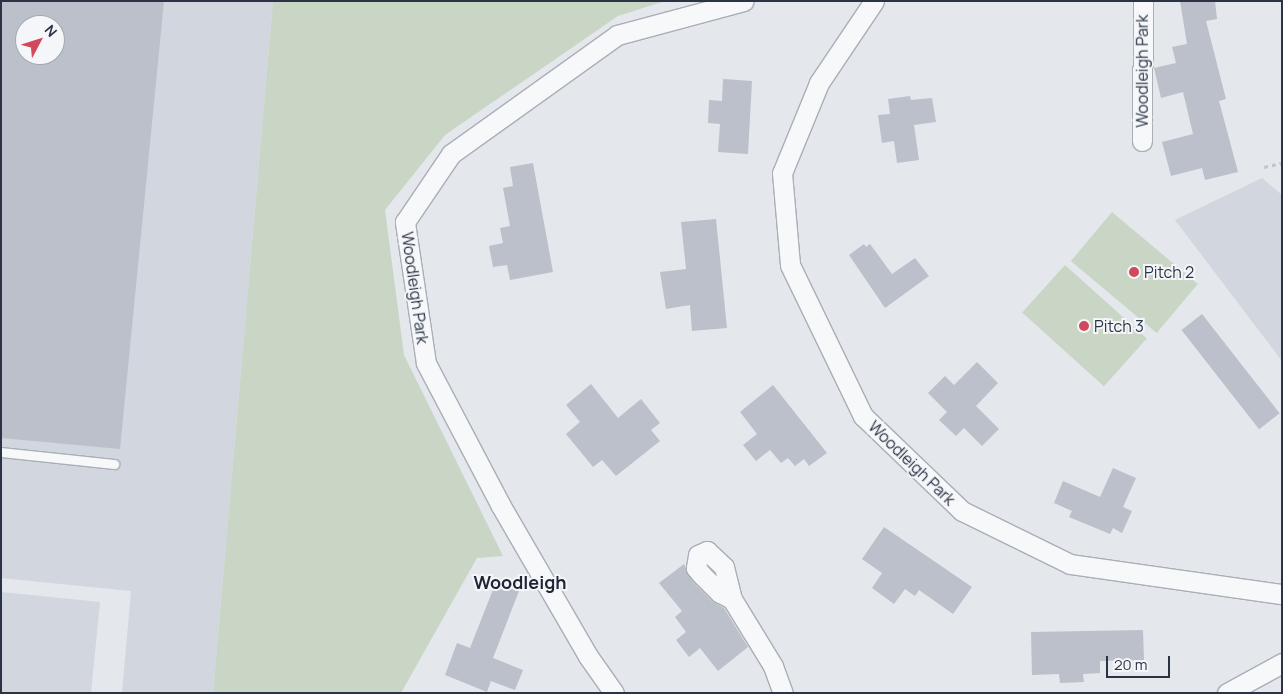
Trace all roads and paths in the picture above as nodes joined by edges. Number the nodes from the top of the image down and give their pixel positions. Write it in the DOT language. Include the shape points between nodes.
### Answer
graph roads {
  1 [pos="744,1"];
  2 [pos="874,1"];
  3 [pos="1143,1"];
  4 [pos="1142,141"];
  5 [pos="1282,163"];
  6 [pos="1264,168"];
  7 [pos="1,452"];
  8 [pos="114,464"];
  9 [pos="1282,594"];
  10 [pos="732,598"];
  11 [pos="1282,663"];
  12 [pos="614,693"];
  13 [pos="783,693"];
  14 [pos="1227,693"];
  1 -- 12 [label="street, Woodleigh Park" via="616,35 451,154 405,222 426,363 500,504 588,656"];
  2 -- 9 [label="street, Woodleigh Park" via="819,83 782,173 790,265 863,416 962,511 1070,564"];
  3 -- 4 [label="street, Woodleigh Park"];
  5 -- 6 [label="path"];
  7 -- 8 [label="lane"];
  10 -- 13 [label="street" via="773,666"];
  11 -- 14 [label="street"];
}
